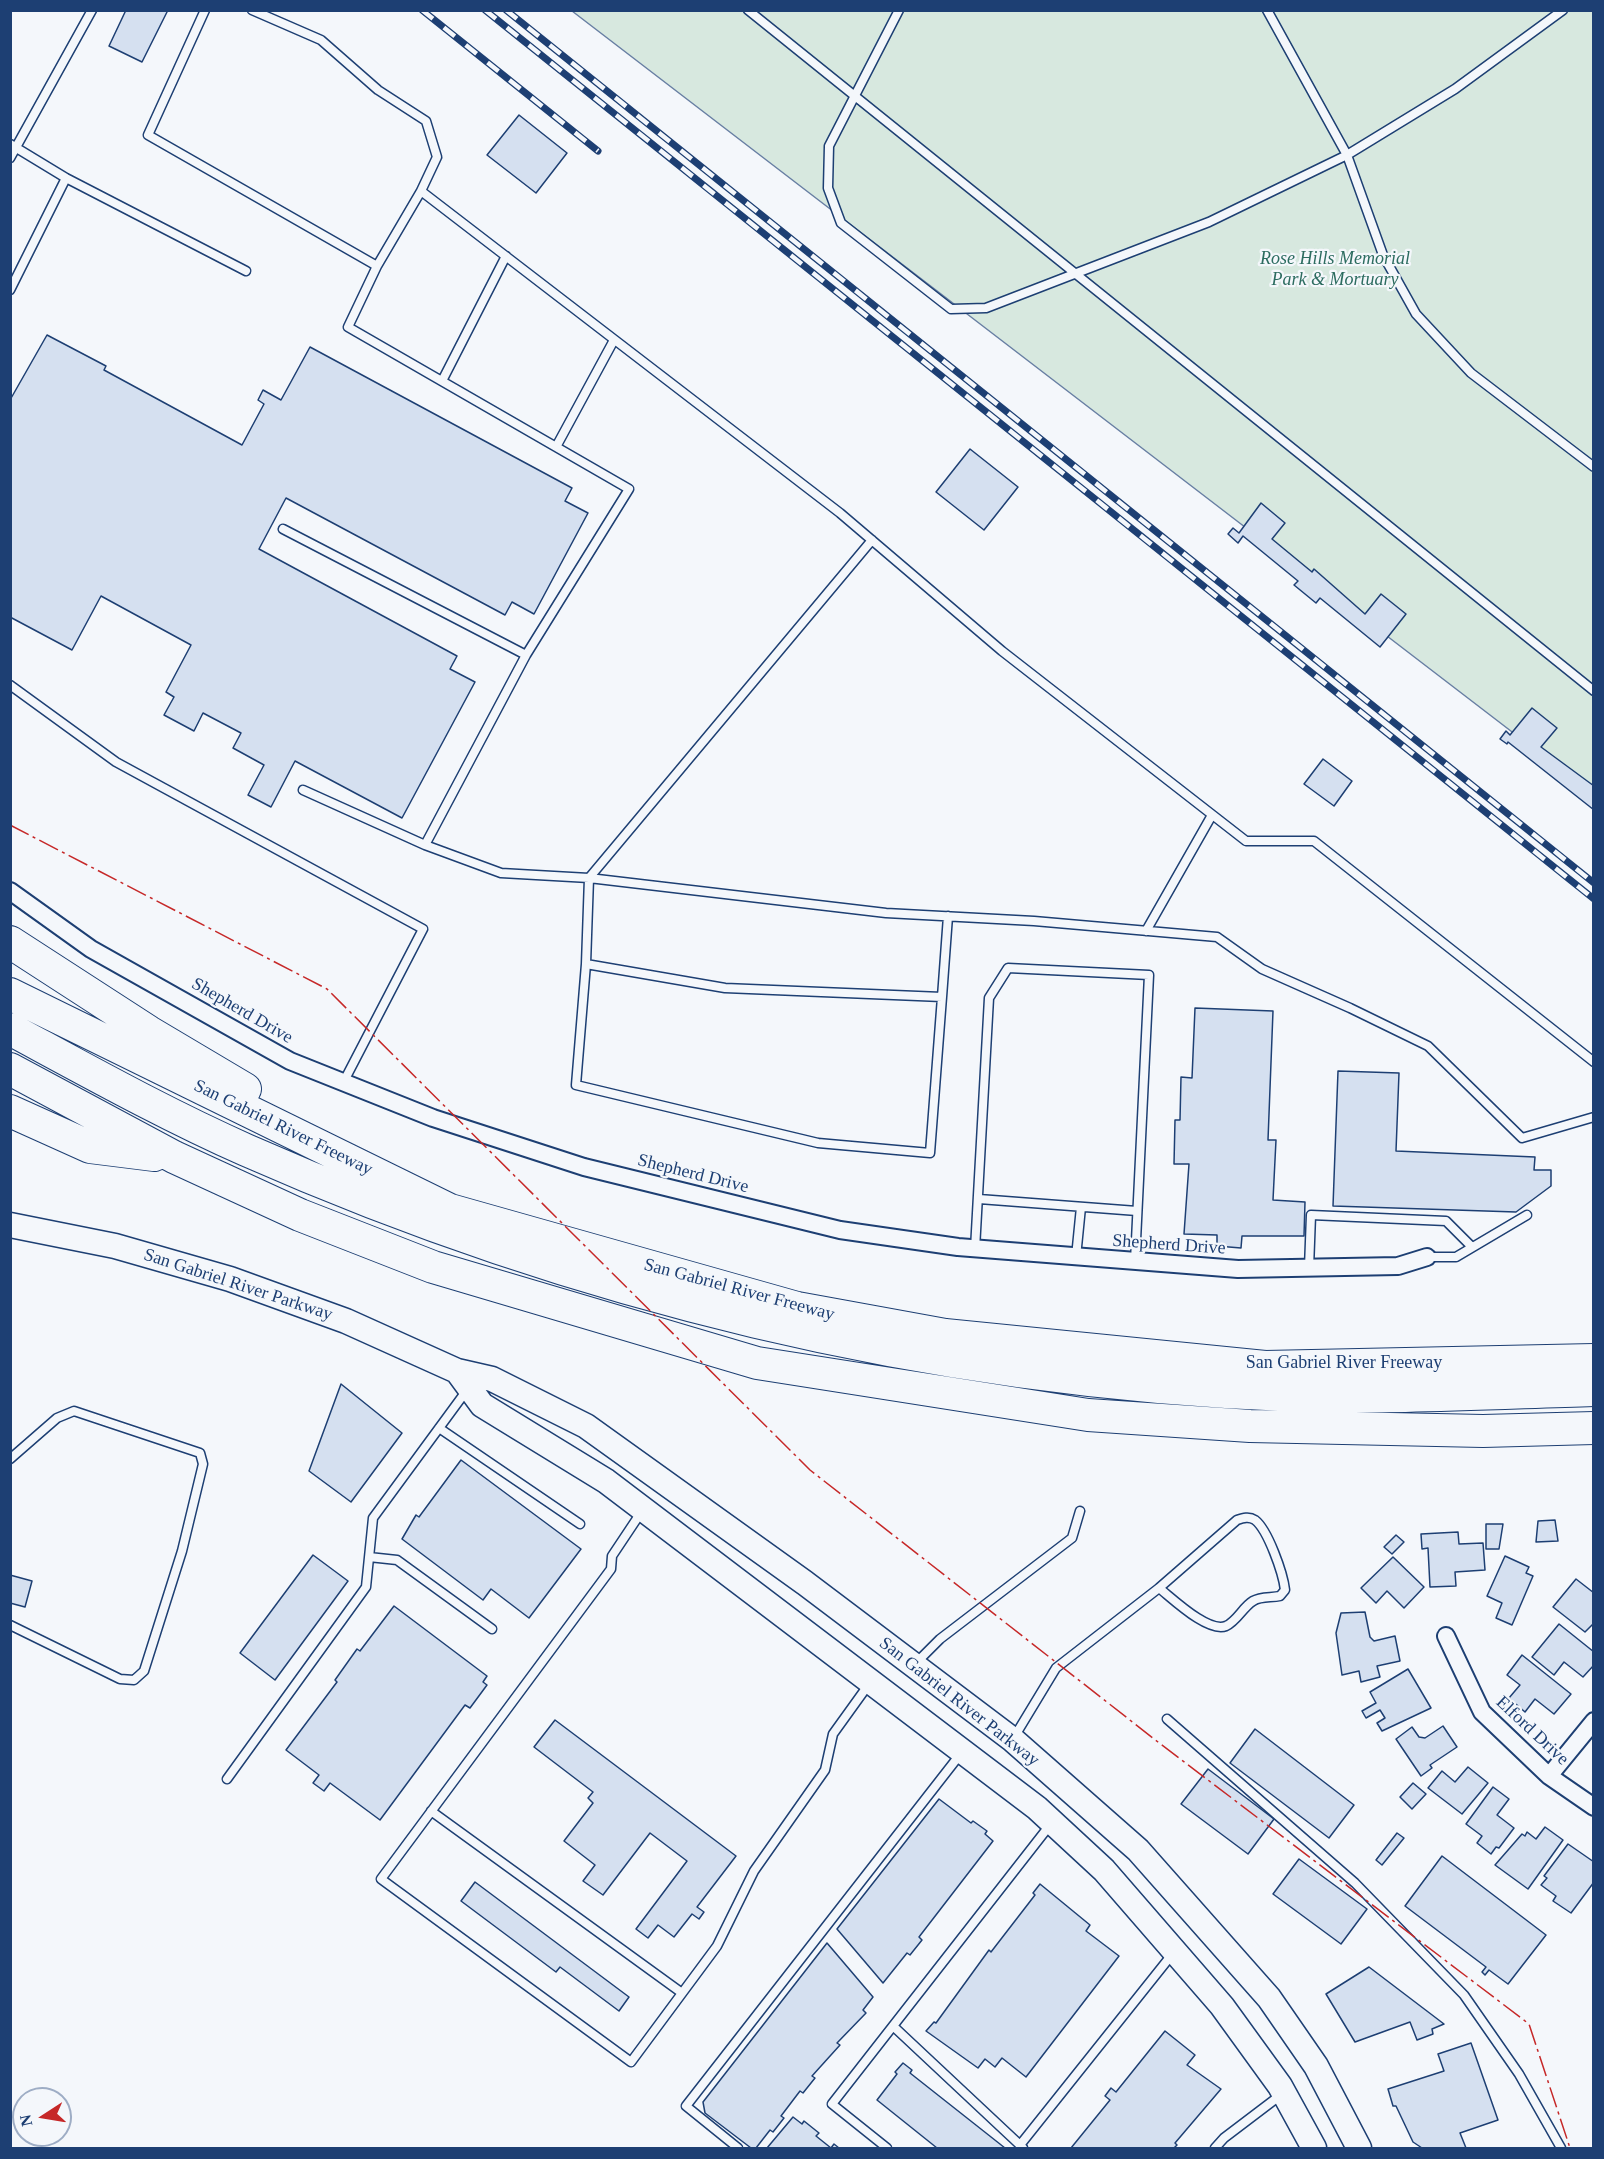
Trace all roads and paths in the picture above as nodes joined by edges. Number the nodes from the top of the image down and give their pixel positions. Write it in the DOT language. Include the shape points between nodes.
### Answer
graph roads {
  1 [pos="92,10"];
  2 [pos="206,10"];
  3 [pos="252,10"];
  4 [pos="748,10"];
  5 [pos="899,10"];
  6 [pos="1268,10"];
  7 [pos="1563,10"];
  8 [pos="855,98"];
  9 [pos="13,145"];
  10 [pos="1347,155"];
  11 [pos="10,158"];
  12 [pos="66,178"];
  13 [pos="421,191"];
  14 [pos="506,256"];
  15 [pos="377,266"];
  16 [pos="246,271"];
  17 [pos="1075,274"];
  18 [pos="10,290"];
  19 [pos="614,340"];
  20 [pos="442,381"];
  21 [pos="556,447"];
  22 [pos="1593,467"];
  23 [pos="283,529"];
  24 [pos="872,540"];
  25 [pos="526,655"];
  26 [pos="10,685"];
  27 [pos="1593,691"];
  28 [pos="303,790"];
  29 [pos="1212,815"];
  30 [pos="425,845"];
  31 [pos="589,878"];
  32 [pos="10,891"];
  33 [pos="948,916"];
  34 [pos="1146,931"];
  35 [pos="10,942"];
  36 [pos="586,964"];
  37 [pos="10,994"];
  38 [pos="942,997"];
  39 [pos="10,1029"];
  40 [pos="1593,1062"];
  41 [pos="10,1063"];
  42 [pos="10,1069"];
  43 [pos="343,1083"];
  44 [pos="10,1111"];
  45 [pos="1593,1117"];
  46 [pos="174,1158"];
  47 [pos="979,1199"];
  48 [pos="1081,1207"];
  49 [pos="450,1210"];
  50 [pos="1137,1211"];
  51 [pos="1527,1215"];
  52 [pos="10,1226"];
  53 [pos="1472,1247"];
  54 [pos="975,1249"];
  55 [pos="1077,1257"];
  56 [pos="1428,1257"];
  57 [pos="1135,1262"];
  58 [pos="1309,1268"];
  59 [pos="1593,1360"];
  60 [pos="463,1379"];
  61 [pos="1593,1390"];
  62 [pos="1593,1404"];
  63 [pos="439,1428"];
  64 [pos="1593,1428"];
  65 [pos="10,1459"];
  66 [pos="643,1510"];
  67 [pos="1080,1511"];
  68 [pos="580,1524"];
  69 [pos="369,1557"];
  70 [pos="1159,1588"];
  71 [pos="10,1625"];
  72 [pos="492,1629"];
  73 [pos="1446,1636"];
  74 [pos="914,1665"];
  75 [pos="871,1681"];
  76 [pos="1167,1719"];
  77 [pos="1593,1721"];
  78 [pos="1013,1740"];
  79 [pos="963,1751"];
  80 [pos="1549,1776"];
  81 [pos="227,1779"];
  82 [pos="1593,1807"];
  83 [pos="431,1811"];
  84 [pos="1052,1822"];
  85 [pos="1176,1951"];
  86 [pos="682,1993"];
  87 [pos="893,2026"];
  88 [pos="1284,2093"];
  89 [pos="1021,2147"];
  90 [pos="738,2148"];
  91 [pos="887,2148"];
  92 [pos="1215,2148"];
  93 [pos="1314,2148"];
  94 [pos="1359,2148"];
  95 [pos="1561,2148"];
  1 -- 9 [label="lane"];
  2 -- 15 [label="lane" via="148,135"];
  3 -- 13 [label="lane" via="321,40 378,90 426,121 437,157"];
  4 -- 8 [label="lane"];
  5 -- 8 [label="lane"];
  6 -- 10 [label="lane"];
  7 -- 10 [label="lane" via="1455,89"];
  8 -- 17 [label="lane"];
  8 -- 17 [label="lane" via="829,146 828,188 841,223 951,309 986,308"];
  9 -- 11 [label="lane"];
  9 -- 12 [label="lane"];
  10 -- 17 [label="lane" via="1209,222"];
  10 -- 22 [label="lane" via="1383,255 1416,314 1472,373"];
  12 -- 16 [label="lane"];
  12 -- 18 [label="lane"];
  13 -- 14 [label="lane"];
  13 -- 15 [label="lane"];
  14 -- 19 [label="lane"];
  14 -- 20 [label="lane"];
  15 -- 20 [label="lane" via="348,327"];
  17 -- 27 [label="lane"];
  19 -- 21 [label="lane"];
  19 -- 24 [label="lane"];
  20 -- 21 [label="lane"];
  21 -- 25 [label="lane" via="629,489"];
  23 -- 25 [label="lane"];
  24 -- 29 [label="lane" via="1002,651"];
  24 -- 31 [label="lane"];
  25 -- 30 [label="lane"];
  26 -- 43 [label="lane" via="116,762 423,929"];
  28 -- 30 [label="lane"];
  29 -- 34 [label="lane"];
  29 -- 40 [label="lane" via="1246,842 1314,841"];
  30 -- 31 [label="lane" via="501,873"];
  31 -- 33 [label="lane" via="886,913"];
  31 -- 36 [label="lane"];
  32 -- 43 [label="street, Shepherd Drive" via="91,949 290,1061"];
  33 -- 34 [label="lane"];
  33 -- 38 [label="lane"];
  34 -- 45 [label="lane" via="1217,937 1262,969 1428,1046 1522,1138"];
  35 -- 49 [label="highway" via="149,1032"];
  36 -- 38 [label="lane" via="725,988"];
  36 -- 38 [label="lane" via="576,1085 818,1143 930,1153"];
  37 -- 49 [label="highway, San Gabriel River Freeway"];
  39 -- 61 [label="highway" via="225,1140 402,1213 542,1263 682,1305 818,1336 1008,1371 1277,1395"];
  41 -- 62 [label="highway" via="45,1063 113,1100 324,1197 472,1252 622,1300 793,1343 949,1372 1125,1395 1387,1408"];
  42 -- 46 [label="highway"];
  43 -- 54 [label="street, Shepherd Drive" via="433,1118 584,1167 840,1230"];
  44 -- 46 [label="highway" via="90,1147"];
  46 -- 64 [label="highway" via="300,1215 433,1267 757,1363 1088,1415 1250,1426 1483,1431"];
  47 -- 48 [label="lane"];
  47 -- 50 [label="lane" via="989,998 1008,968 1149,975"];
  47 -- 54 [label="lane"];
  48 -- 50 [label="lane"];
  48 -- 55 [label="lane"];
  49 -- 59 [label="highway, San Gabriel River Freeway" via="797,1308 945,1335 1265,1367"];
  50 -- 57 [label="lane"];
  51 -- 53 [label="lane"];
  52 -- 60 [label="main road, San Gabriel River Parkway" via="115,1246 230,1279 345,1321"];
  53 -- 56 [label="lane" via="1455,1257"];
  53 -- 58 [label="lane" via="1446,1221 1311,1215"];
  54 -- 55 [label="street, Shepherd Drive"];
  55 -- 57 [label="street, Shepherd Drive"];
  56 -- 58 [label="street, Shepherd Drive" via="1398,1266"];
  57 -- 58 [label="street, Shepherd Drive" via="1238,1269"];
  60 -- 63 [label="lane"];
  60 -- 66 [label="main road, San Gabriel River Parkway" via="482,1406 606,1481"];
  60 -- 74 [label="main road, San Gabriel River Parkway" via="492,1379 586,1426"];
  63 -- 68 [label="lane"];
  63 -- 69 [label="lane" via="373,1518"];
  65 -- 71 [label="lane" via="57,1418 74,1411 200,1453 203,1464 182,1551 144,1671 134,1680 120,1679"];
  66 -- 75 [label="main road, San Gabriel River Parkway"];
  66 -- 83 [label="lane" via="612,1556 611,1569"];
  67 -- 74 [label="lane" via="1072,1538 940,1639"];
  69 -- 72 [label="lane" via="397,1560"];
  69 -- 81 [label="lane" via="366,1587"];
  70 -- 70 [label="lane" via="1245,1517 1254,1519 1264,1531 1285,1590 1280,1596 1253,1601 1232,1623 1215,1627 1204,1623"];
  70 -- 78 [label="lane" via="1056,1668"];
  73 -- 80 [label="street, Elford Drive" via="1482,1712"];
  74 -- 78 [label="main road, San Gabriel River Parkway"];
  75 -- 79 [label="main road, San Gabriel River Parkway"];
  75 -- 86 [label="lane" via="833,1734 825,1770 754,1871 717,1946"];
  76 -- 95 [label="lane" via="1355,1882 1464,1995 1519,2074"];
  77 -- 80 [label="street"];
  78 -- 94 [label="main road, San Gabriel River Parkway" via="1138,1850 1269,1998 1316,2067"];
  79 -- 84 [label="main road, San Gabriel River Parkway"];
  79 -- 90 [label="lane" via="686,2106"];
  80 -- 82 [label="street, Elford Drive"];
  83 -- 86 [label="lane"];
  83 -- 86 [label="lane" via="381,1879 631,2062"];
  84 -- 85 [label="main road, San Gabriel River Parkway" via="1104,1870"];
  84 -- 87 [label="lane"];
  85 -- 88 [label="main road, San Gabriel River Parkway" via="1222,2006"];
  85 -- 89 [label="lane"];
  87 -- 89 [label="lane"];
  87 -- 91 [label="lane" via="832,2104"];
  88 -- 92 [label="lane"];
  88 -- 93 [label="main road, San Gabriel River Parkway"];
}
